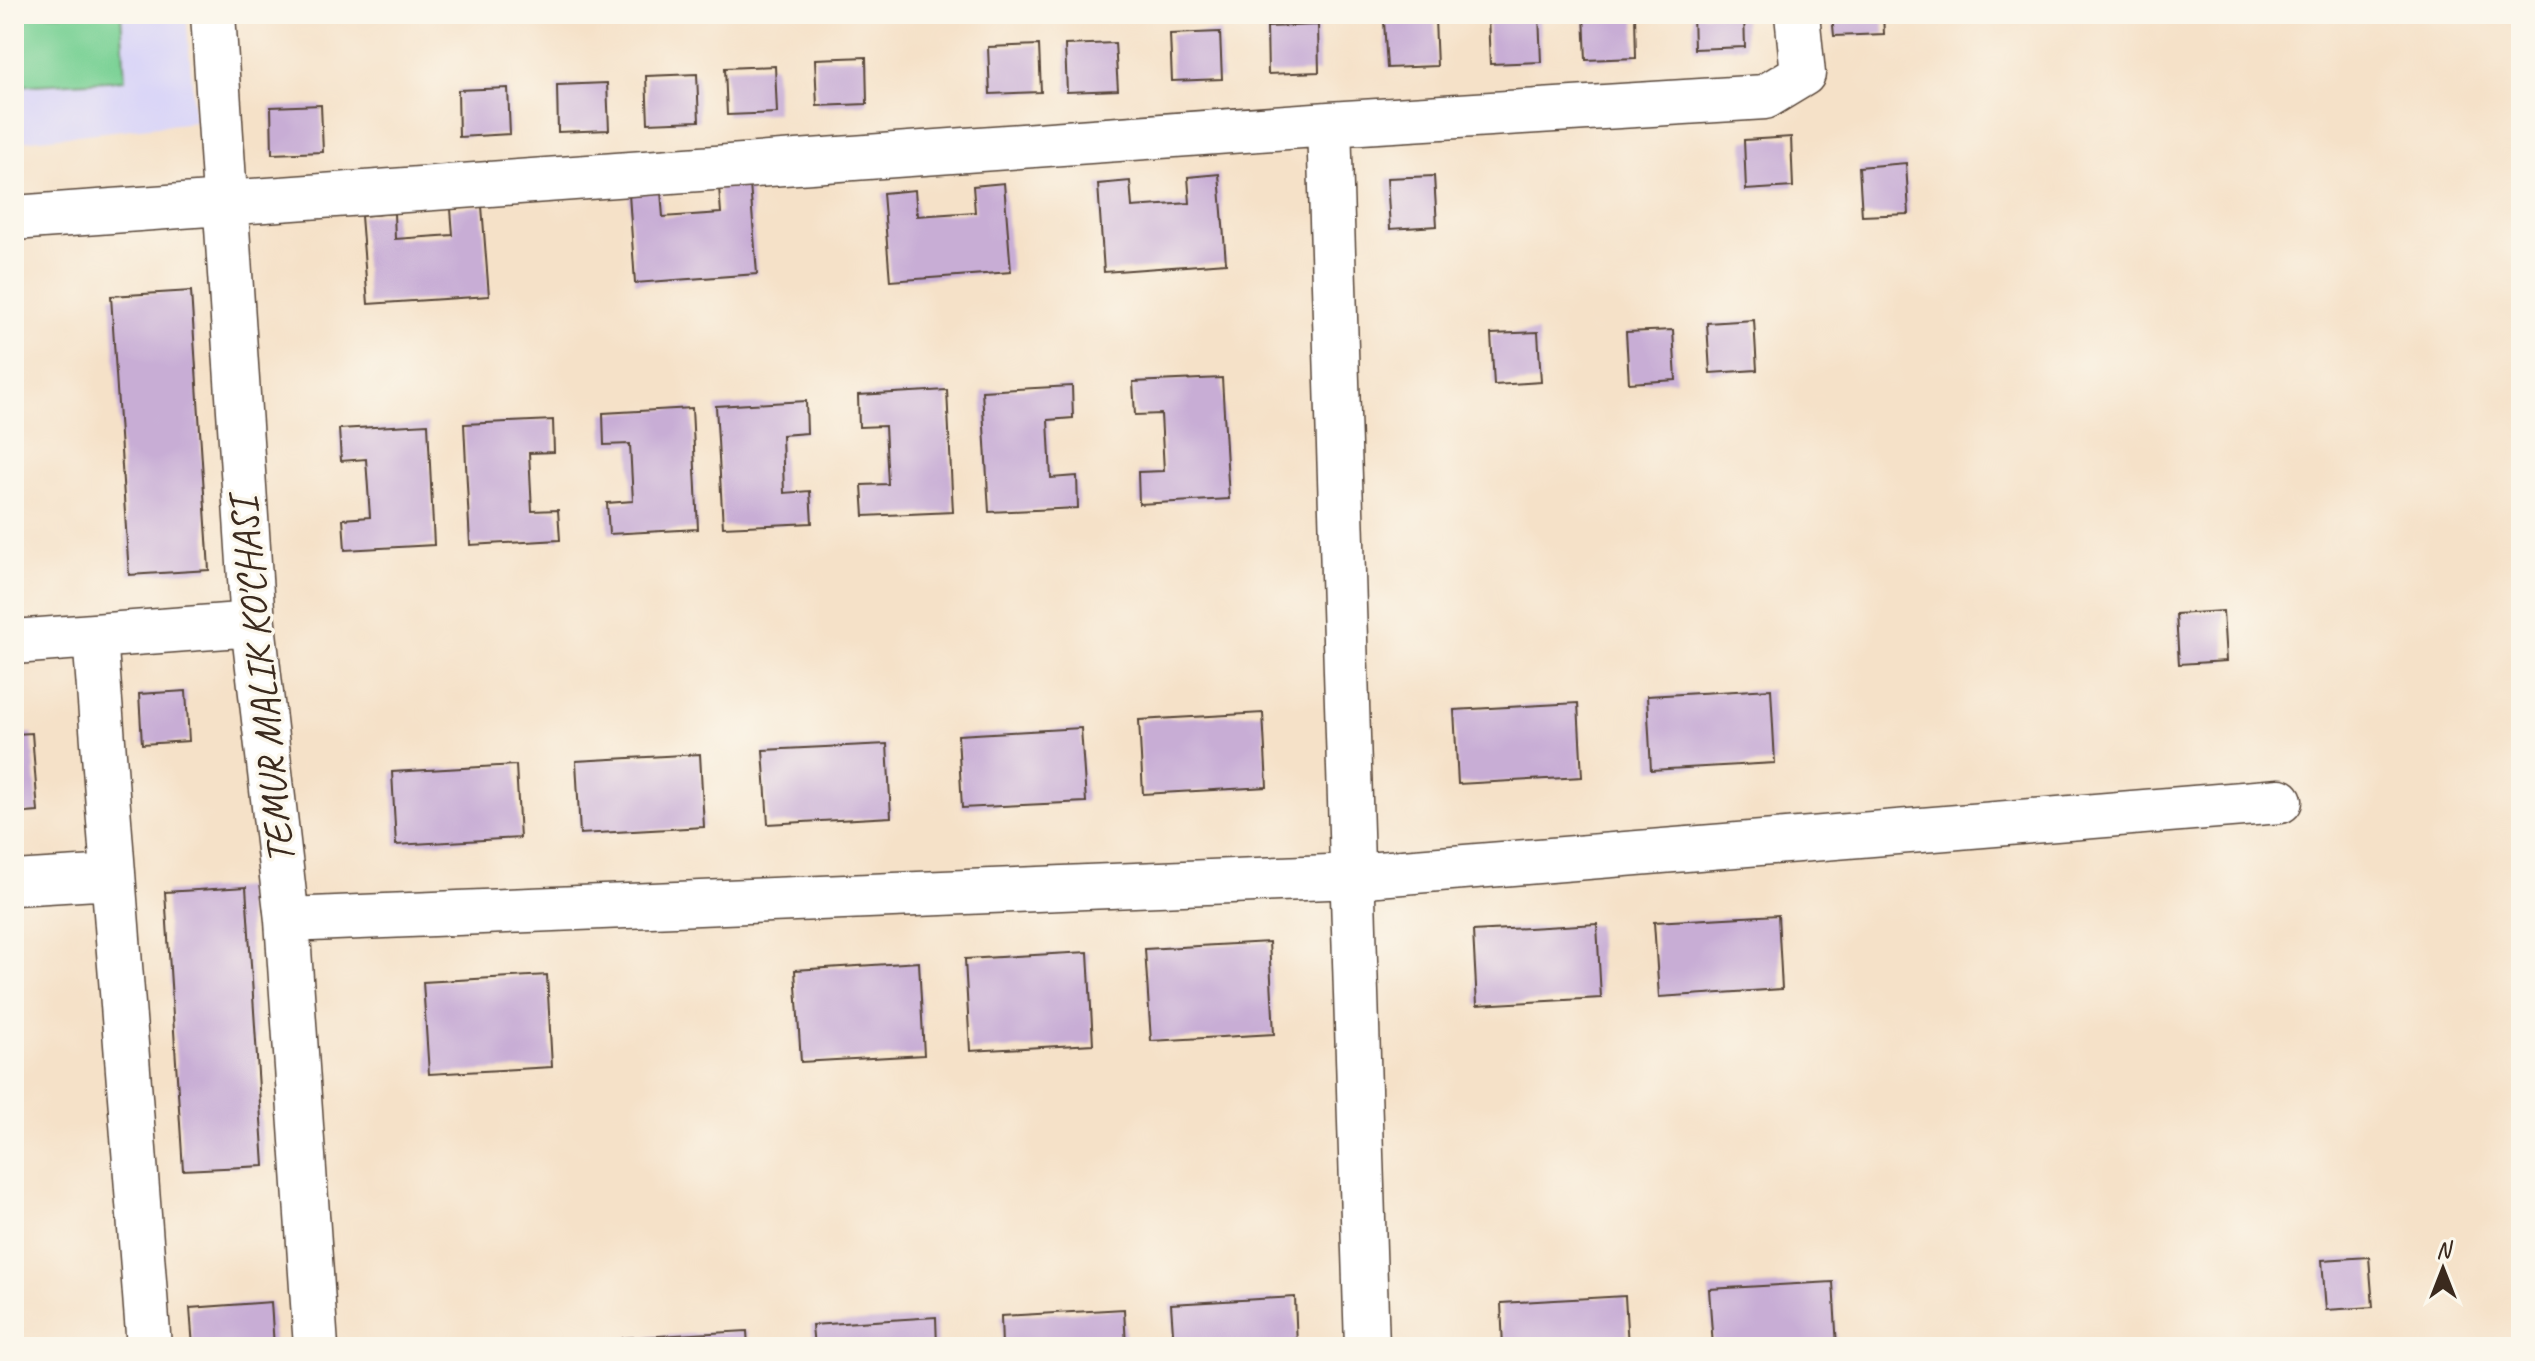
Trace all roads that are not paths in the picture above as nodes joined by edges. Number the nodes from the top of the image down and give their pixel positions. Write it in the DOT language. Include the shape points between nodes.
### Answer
graph roads {
  1 [pos="213,14"];
  2 [pos="1797,14"];
  3 [pos="1329,124"];
  4 [pos="224,205"];
  5 [pos="14,218"];
  6 [pos="253,624"];
  7 [pos="95,636"];
  8 [pos="14,642"];
  9 [pos="2280,801"];
  10 [pos="1353,876"];
  11 [pos="113,877"];
  12 [pos="14,883"];
  13 [pos="287,920"];
  14 [pos="149,1347"];
  15 [pos="316,1347"];
  16 [pos="1367,1347"];
  1 -- 4 [label="street, TEMUR MALIK KO'CHASI"];
  2 -- 3 [label="street" via="1803,74 1765,97"];
  3 -- 4 [label="street"];
  3 -- 10 [label="street"];
  4 -- 5 [label="street"];
  4 -- 6 [label="street, TEMUR MALIK KO'CHASI"];
  6 -- 7 [label="street"];
  6 -- 13 [label="street, TEMUR MALIK KO'CHASI"];
  7 -- 8 [label="street"];
  7 -- 11 [label="street"];
  9 -- 10 [label="street"];
  10 -- 13 [label="street"];
  10 -- 16 [label="street"];
  11 -- 12 [label="street"];
  11 -- 14 [label="street"];
  13 -- 15 [label="street, TEMUR MALIK KO'CHASI"];
}
